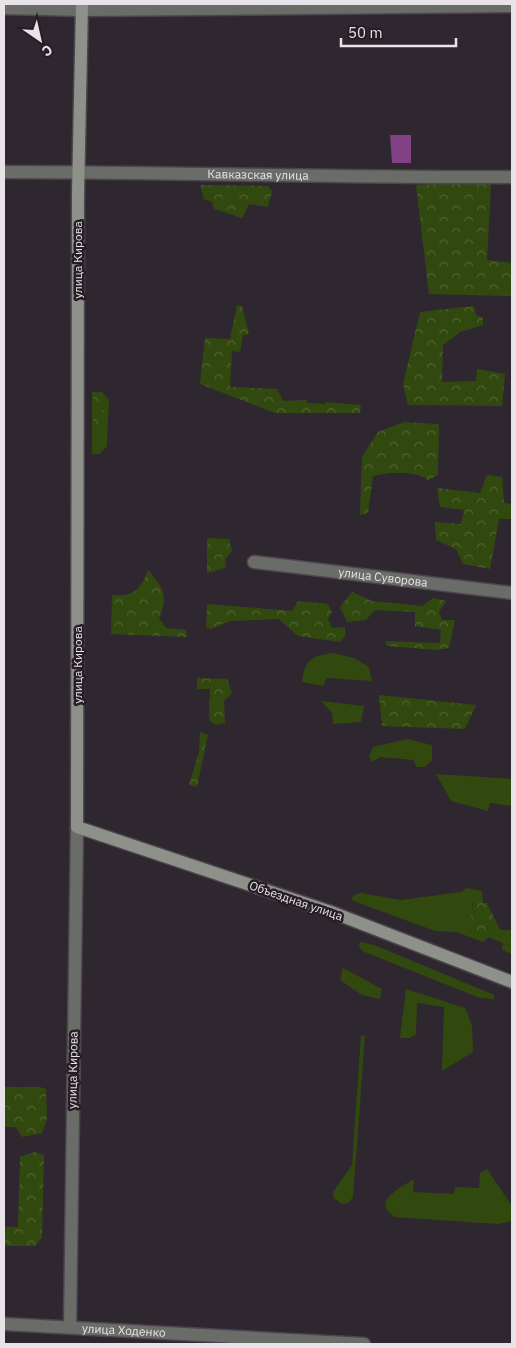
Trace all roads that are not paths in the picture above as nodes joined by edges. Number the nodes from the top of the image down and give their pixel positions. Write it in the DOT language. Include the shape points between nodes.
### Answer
graph roads {
  1 [pos="512,6"];
  2 [pos="82,7"];
  3 [pos="4,8"];
  4 [pos="4,172"];
  5 [pos="79,172"];
  6 [pos="512,177"];
  7 [pos="254,562"];
  8 [pos="512,593"];
  9 [pos="77,827"];
  10 [pos="512,982"];
  11 [pos="4,1324"];
  12 [pos="70,1326"];
  13 [pos="364,1344"];
  1 -- 2 [label="street"];
  2 -- 3 [label="street"];
  2 -- 5 [label="main road, улица Кирова"];
  4 -- 5 [label="street, Кавказская улица"];
  5 -- 6 [label="street, Кавказская улица"];
  5 -- 9 [label="main road, улица Кирова"];
  7 -- 8 [label="street, улица Суворова"];
  9 -- 10 [label="main road, Объездная улица" via="334,913"];
  9 -- 12 [label="street, улица Кирова"];
  11 -- 12 [label="street, улица Ходенко"];
  12 -- 13 [label="street, улица Ходенко"];
}
